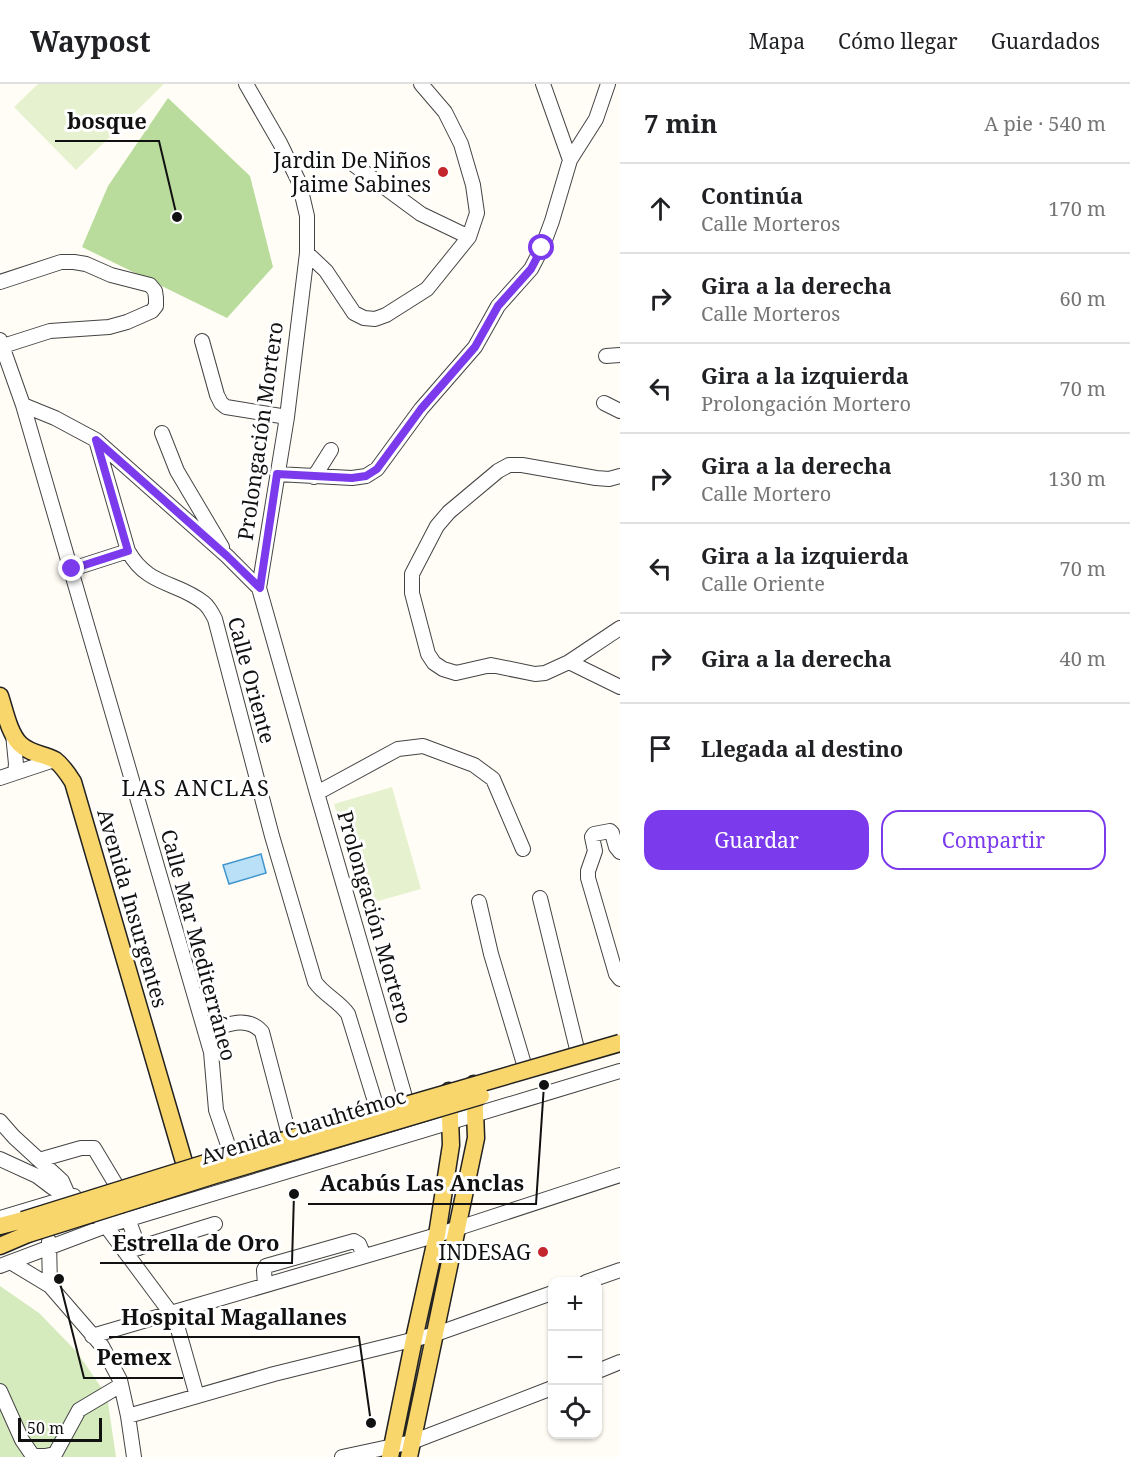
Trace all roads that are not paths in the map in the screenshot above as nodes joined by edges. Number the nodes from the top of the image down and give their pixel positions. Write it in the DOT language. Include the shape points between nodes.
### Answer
graph roads {
  1 [pos="246,84"];
  2 [pos="421,84"];
  3 [pos="543,84"];
  4 [pos="608,84"];
  5 [pos="570,160"];
  6 [pos="353,164"];
  7 [pos="469,237"];
  8 [pos="307,253"];
  9 [pos="0,282"];
  10 [pos="202,341"];
  11 [pos="1,343"];
  12 [pos="604,403"];
  13 [pos="23,405"];
  14 [pos="620,411"];
  15 [pos="287,417"];
  16 [pos="162,433"];
  17 [pos="96,440"];
  18 [pos="330,450"];
  19 [pos="277,474"];
  20 [pos="620,476"];
  21 [pos="314,477"];
  22 [pos="128,551"];
  23 [pos="227,556"];
  24 [pos="72,569"];
  25 [pos="260,588"];
  26 [pos="620,628"];
  27 [pos="569,662"];
  28 [pos="620,687"];
  29 [pos="0,696"];
  30 [pos="13,732"];
  31 [pos="54,760"];
  32 [pos="15,773"];
  33 [pos="0,778"];
  34 [pos="316,793"];
  35 [pos="523,849"];
  36 [pos="620,852"];
  37 [pos="540,898"];
  38 [pos="479,902"];
  39 [pos="620,979"];
  40 [pos="205,1031"];
  41 [pos="620,1036"];
  42 [pos="620,1043"];
  43 [pos="577,1048"];
  44 [pos="620,1055"];
  45 [pos="524,1064"];
  46 [pos="620,1071"];
  47 [pos="473,1078"];
  48 [pos="449,1084"];
  49 [pos="405,1097"];
  50 [pos="376,1105"];
  51 [pos="476,1113"];
  52 [pos="0,1121"];
  53 [pos="451,1121"];
  54 [pos="288,1131"];
  55 [pos="228,1148"];
  56 [pos="0,1159"];
  57 [pos="39,1160"];
  58 [pos="184,1162"];
  59 [pos="620,1175"];
  60 [pos="115,1183"];
  61 [pos="69,1197"];
  62 [pos="0,1218"];
  63 [pos="128,1219"];
  64 [pos="215,1224"];
  65 [pos="0,1226"];
  66 [pos="106,1226"];
  67 [pos="26,1227"];
  68 [pos="457,1228"];
  69 [pos="437,1235"];
  70 [pos="0,1246"];
  71 [pos="48,1248"];
  72 [pos="139,1248"];
  73 [pos="125,1252"];
  74 [pos="6,1264"];
  75 [pos="620,1270"];
  76 [pos="598,1277"];
  77 [pos="50,1286"];
  78 [pos="548,1294"];
  79 [pos="170,1312"];
  80 [pos="436,1334"];
  81 [pos="92,1336"];
  82 [pos="414,1339"];
  83 [pos="620,1362"];
  84 [pos="602,1369"];
  85 [pos="121,1385"];
  86 [pos="548,1390"];
  87 [pos="0,1391"];
  88 [pos="197,1396"];
  89 [pos="128,1416"];
  90 [pos="410,1449"];
  91 [pos="391,1452"];
  92 [pos="134,1457"];
  93 [pos="342,1457"];
  1 -- 8 [label="street, Prolongación Mortero" via="299,182 307,216"];
  2 -- 7 [label="street" via="445,112 461,144 477,213"];
  3 -- 5 [label="street"];
  4 -- 5 [label="street" via="596,119"];
  5 -- 21 [label="street" via="552,221 531,269 498,306 475,347 421,409 377,469 352,478"];
  6 -- 7 [label="street" via="421,214"];
  7 -- 8 [label="street" via="427,289 375,319 354,313 326,271"];
  8 -- 15 [label="street, Prolongación Mortero"];
  9 -- 11 [label="street" via="61,262 74,262 150,285 156,298 152,311 110,327 50,331"];
  10 -- 15 [label="street" via="221,403"];
  11 -- 13 [label="street, Calle Mar Mediterráneo"];
  12 -- 14 [label="street"];
  13 -- 17 [label="street"];
  13 -- 24 [label="street, Calle Mar Mediterráneo"];
  15 -- 19 [label="street, Prolongación Mortero"];
  16 -- 23 [label="street" via="177,471"];
  17 -- 22 [label="street, Calle Oriente"];
  17 -- 23 [label="street"];
  18 -- 21 [label="street"];
  19 -- 21 [label="street"];
  19 -- 25 [label="street, Prolongación Mortero"];
  20 -- 27 [label="street" via="596,478 509,465 449,512 437,526 412,574 412,593 428,654 443,669 456,673 491,665 535,674"];
  22 -- 24 [label="street"];
  22 -- 50 [label="street, Calle Oriente" via="141,570 207,605 215,619 315,982 348,1014"];
  23 -- 25 [label="street"];
  24 -- 40 [label="street, Calle Mar Mediterráneo"];
  25 -- 34 [label="street, Prolongación Mortero"];
  26 -- 27 [label="street"];
  27 -- 28 [label="street"];
  29 -- 30 [label="main road, Avenida Insurgentes"];
  30 -- 31 [label="main road, Avenida Insurgentes" via="28,750"];
  30 -- 32 [label="street"];
  31 -- 32 [label="street"];
  31 -- 58 [label="main road, Avenida Insurgentes" via="73,782"];
  32 -- 33 [label="street"];
  34 -- 35 [label="street" via="398,749 423,746 474,765 493,779"];
  34 -- 49 [label="street, Prolongación Mortero"];
  36 -- 39 [label="street" via="610,831 594,834 595,851 588,878"];
  37 -- 43 [label="street"];
  38 -- 45 [label="street"];
  40 -- 54 [label="street" via="245,1021 262,1032"];
  40 -- 55 [label="street, Calle Mar Mediterráneo" via="211,1052 216,1110"];
  41 -- 43 [label="street"];
  42 -- 67 [label="main road, Avenida Cuauhtémoc, bridge" via="209,1162"];
  43 -- 45 [label="street"];
  44 -- 67 [label="main road, Avenida Cuauhtémoc, bridge"];
  45 -- 47 [label="street"];
  46 -- 51 [label="street"];
  47 -- 48 [label="street"];
  47 -- 51 [label="main road"];
  48 -- 49 [label="street"];
  48 -- 53 [label="main road"];
  49 -- 50 [label="street"];
  50 -- 54 [label="street"];
  51 -- 53 [label="street"];
  51 -- 68 [label="main road" via="476,1138"];
  52 -- 57 [label="street"];
  53 -- 63 [label="street"];
  53 -- 69 [label="main road"];
  54 -- 55 [label="street"];
  55 -- 58 [label="street"];
  56 -- 61 [label="street"];
  57 -- 60 [label="street" via="94,1148"];
  57 -- 61 [label="street" via="62,1181"];
  58 -- 60 [label="street"];
  59 -- 68 [label="street"];
  60 -- 61 [label="street"];
  61 -- 62 [label="street"];
  61 -- 66 [label="street"];
  61 -- 71 [label="street" via="53,1220"];
  63 -- 66 [label="street"];
  63 -- 72 [label="street"];
  64 -- 72 [label="street"];
  65 -- 67 [label="main road, Avenida Cuauhtémoc"];
  66 -- 71 [label="street"];
  66 -- 73 [label="street"];
  67 -- 70 [label="main road, Avenida Cuauhtémoc"];
  68 -- 69 [label="street"];
  68 -- 80 [label="main road"];
  69 -- 79 [label="street"];
  69 -- 82 [label="main road"];
  71 -- 74 [label="street"];
  71 -- 77 [label="street"];
  72 -- 73 [label="street"];
  73 -- 79 [label="street"];
  74 -- 77 [label="street"];
  75 -- 76 [label="street"];
  77 -- 81 [label="street"];
  78 -- 80 [label="street"];
  79 -- 81 [label="street"];
  79 -- 88 [label="street"];
  80 -- 82 [label="street"];
  80 -- 90 [label="main road"];
  81 -- 85 [label="street" via="102,1346"];
  82 -- 88 [label="street"];
  82 -- 91 [label="main road"];
  83 -- 84 [label="street"];
  85 -- 87 [label="street" via="79,1410 56,1454 45,1456 33,1456"];
  85 -- 89 [label="street"];
  86 -- 90 [label="street"];
  88 -- 89 [label="street"];
  89 -- 92 [label="street"];
  90 -- 91 [label="street"];
  91 -- 93 [label="street"];
}
